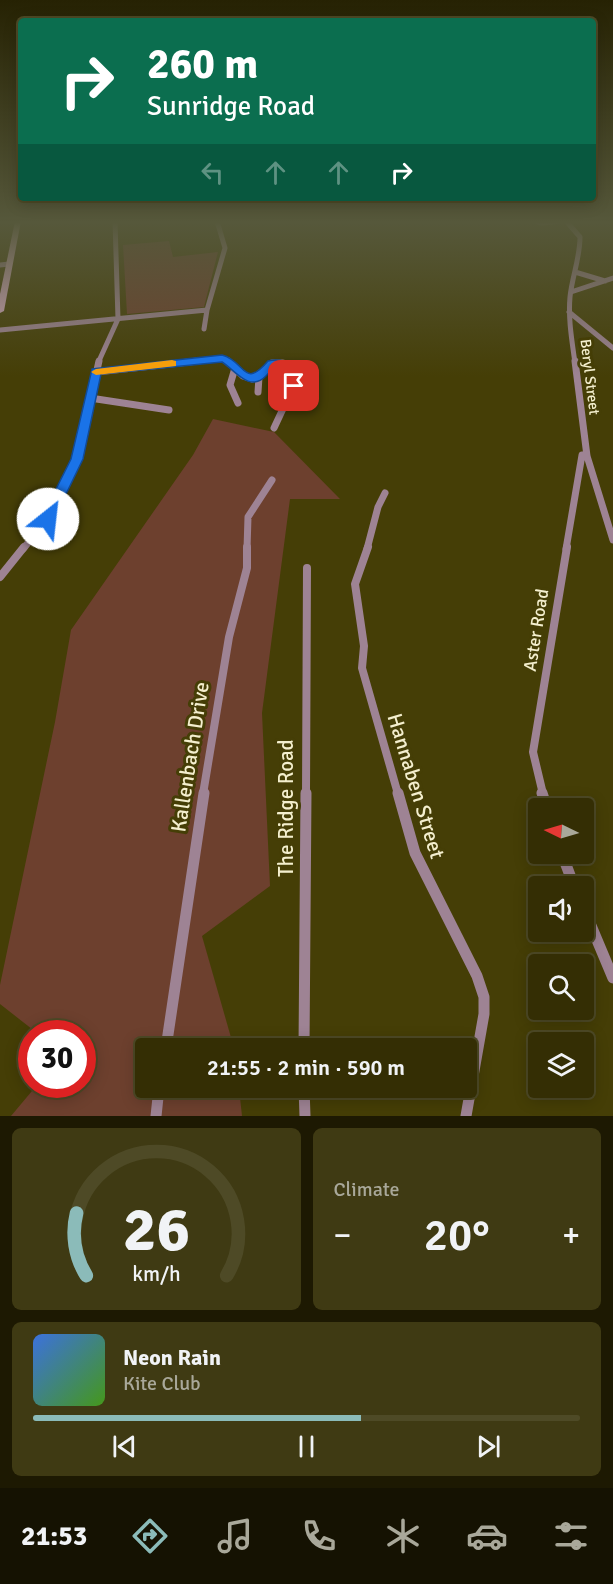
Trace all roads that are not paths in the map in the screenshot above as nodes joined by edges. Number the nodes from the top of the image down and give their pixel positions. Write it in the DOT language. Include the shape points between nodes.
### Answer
graph roads {
  1 [pos="7,273"];
  2 [pos="117,273"];
  3 [pos="218,273"];
  4 [pos="575,273"];
  5 [pos="579,273"];
  6 [pos="613,278"];
  7 [pos="605,281"];
  8 [pos="571,292"];
  9 [pos="207,310"];
  10 [pos="0,311"];
  11 [pos="569,312"];
  12 [pos="118,319"];
  13 [pos="204,329"];
  14 [pos="0,330"];
  15 [pos="613,348"];
  16 [pos="235,368"];
  17 [pos="96,372"];
  18 [pos="259,377"];
  19 [pos="258,392"];
  20 [pos="90,398"];
  21 [pos="238,403"];
  22 [pos="169,410"];
  23 [pos="274,428"];
  24 [pos="585,456"];
  25 [pos="272,480"];
  26 [pos="385,493"];
  27 [pos="613,540"];
  28 [pos="307,568"];
  29 [pos="0,577"];
  30 [pos="544,798"];
  31 [pos="594,933"];
  32 [pos="613,978"];
  33 [pos="167,1038"];
  34 [pos="304,1038"];
  35 [pos="158,1098"];
  36 [pos="304,1098"];
  37 [pos="156,1116"];
  38 [pos="305,1116"];
  39 [pos="466,1116"];
  1 -- 10 [label="main road"];
  2 -- 12 [label="street"];
  3 -- 9 [label="street"];
  4 -- 8 [label="street, Beryl Street"];
  5 -- 7 [label="street"];
  6 -- 7 [label="street"];
  7 -- 8 [label="street"];
  8 -- 11 [label="street, Beryl Street"];
  9 -- 12 [label="street"];
  9 -- 13 [label="street"];
  11 -- 15 [label="street"];
  11 -- 24 [label="street, Beryl Street"];
  12 -- 14 [label="street"];
  12 -- 17 [label="street"];
  16 -- 17 [label="street" via="222,358"];
  16 -- 18 [label="street" via="244,377"];
  16 -- 21 [label="street" via="230,386"];
  17 -- 20 [label="street"];
  18 -- 19 [label="street"];
  18 -- 23 [label="street" via="277,362 288,366 295,379"];
  20 -- 22 [label="street"];
  20 -- 29 [label="street" via="77,459 58,501"];
  24 -- 27 [label="street, Beryl Street"];
  24 -- 30 [label="street, Aster Road" via="533,752"];
  25 -- 33 [label="street, Kallenbach Drive" via="248,518 247,568 227,645"];
  26 -- 39 [label="street, Hannaben Street" via="355,584 364,646 362,668 415,853 484,997"];
  28 -- 34 [label="street, The Ridge Road"];
  31 -- 32 [label="street"];
  35 -- 37 [label="street"];
  36 -- 38 [label="street"];
}
